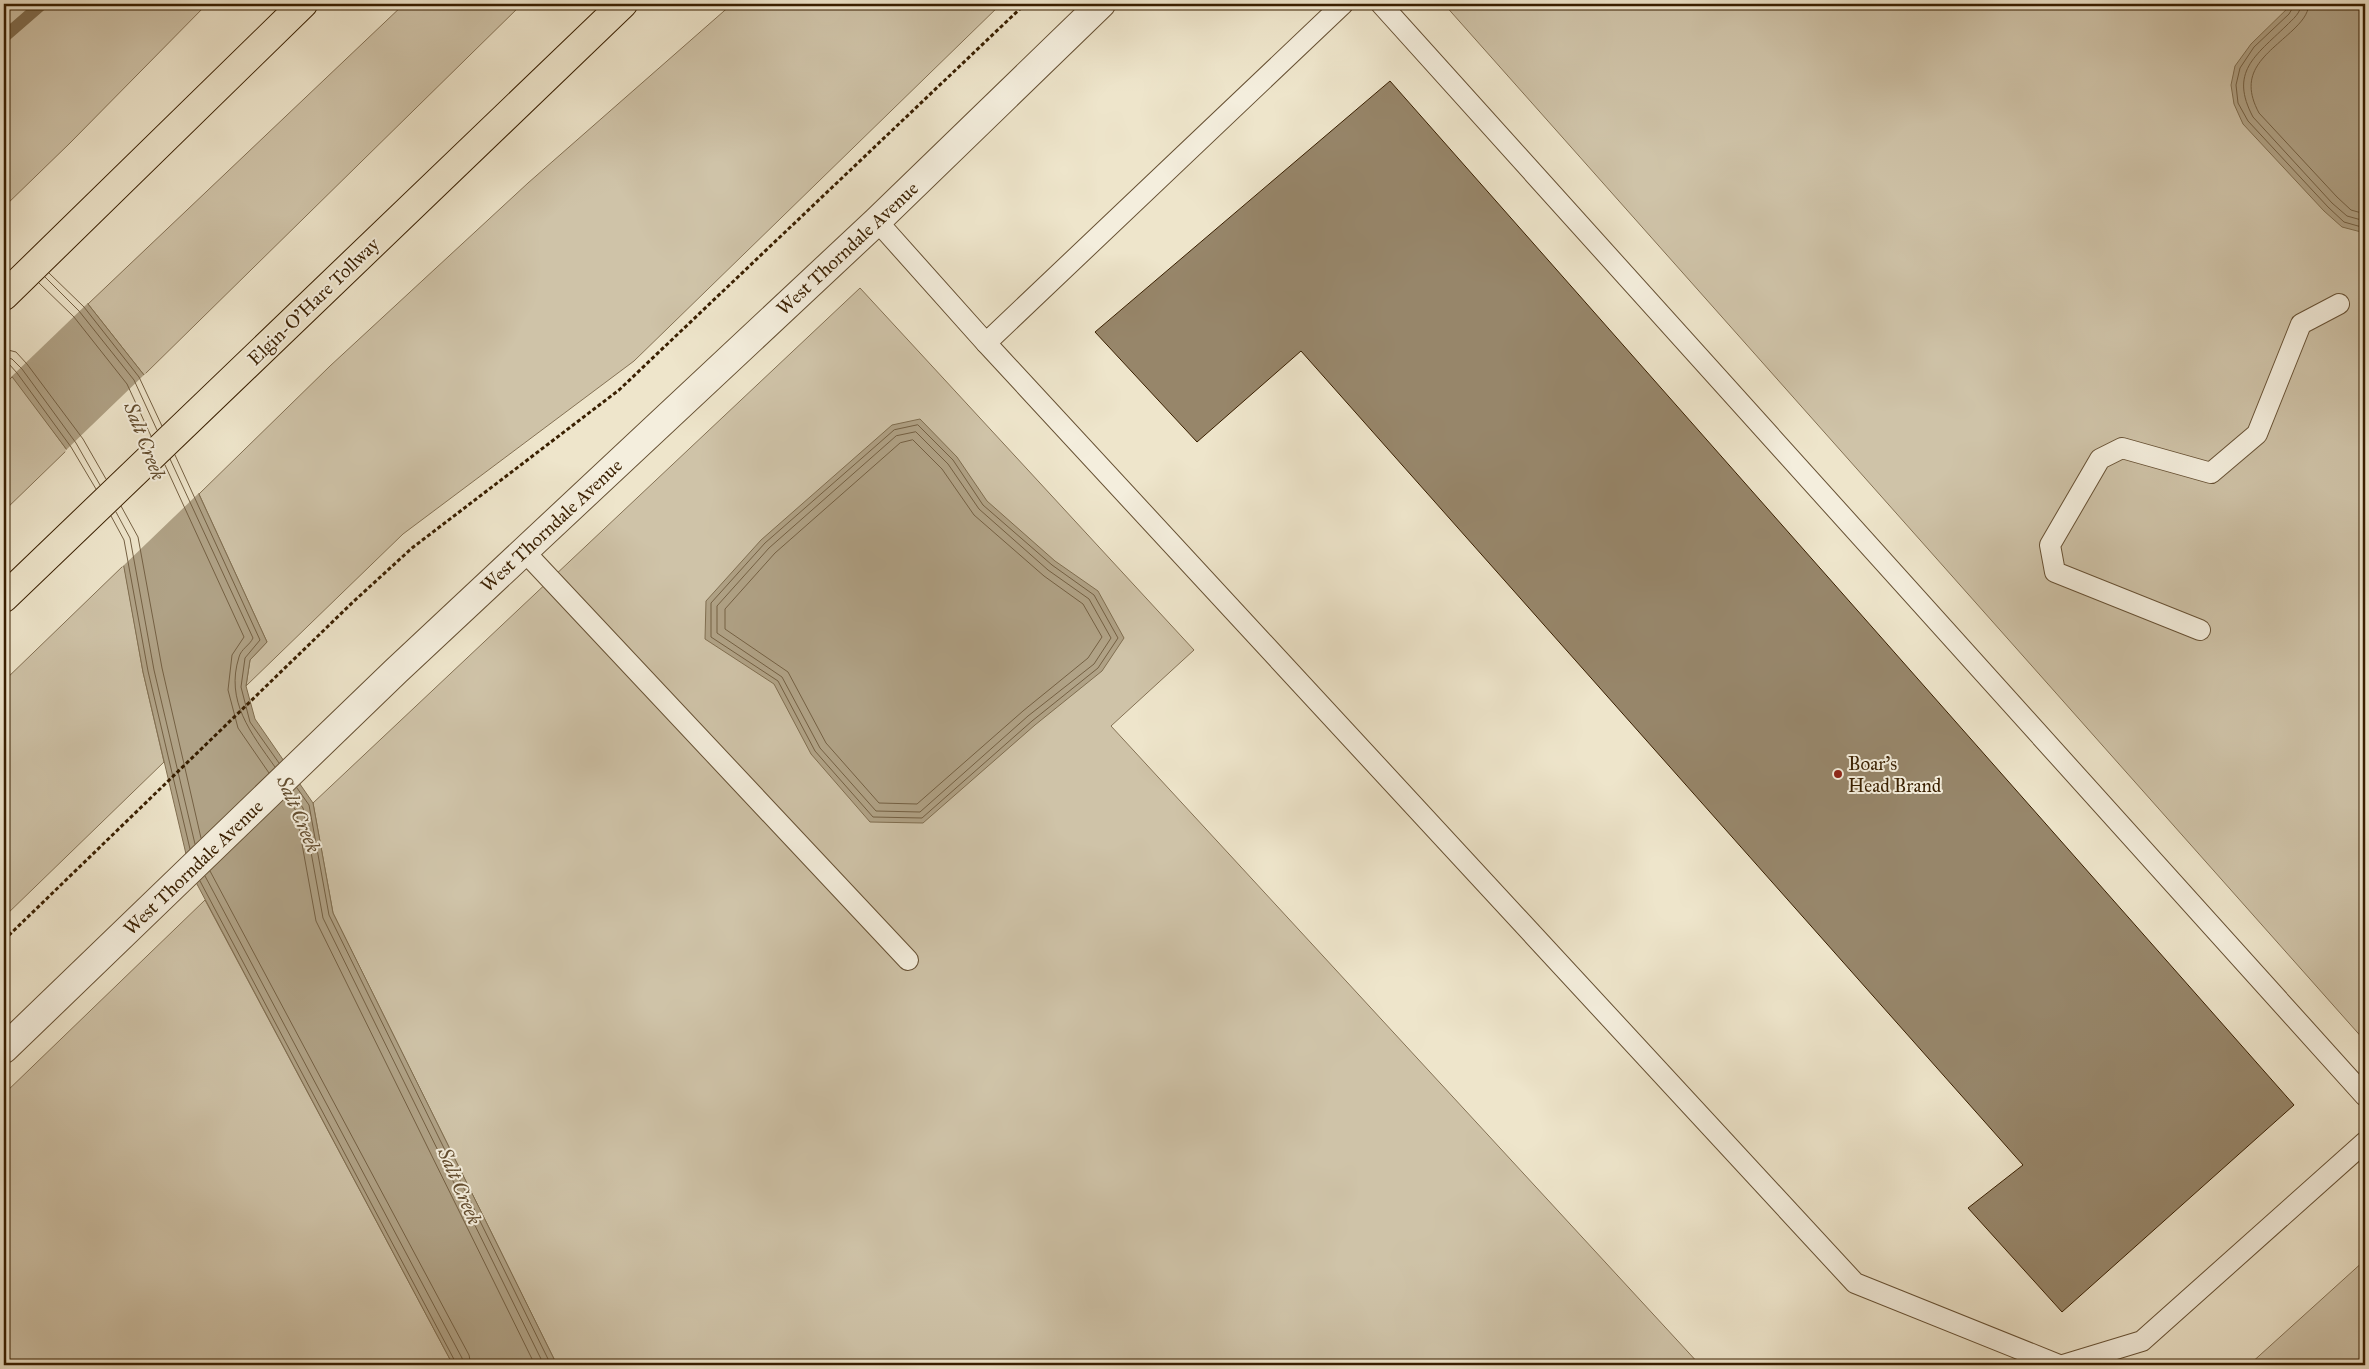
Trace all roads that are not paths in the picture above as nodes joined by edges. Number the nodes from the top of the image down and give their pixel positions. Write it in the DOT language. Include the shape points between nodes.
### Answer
graph roads {
  1 [pos="303,4"];
  2 [pos="622,4"];
  3 [pos="1101,4"];
  4 [pos="1343,4"];
  5 [pos="1381,4"];
  6 [pos="877,221"];
  7 [pos="4,296"];
  8 [pos="2339,304"];
  9 [pos="986,343"];
  10 [pos="524,551"];
  11 [pos="4,598"];
  12 [pos="2200,630"];
  13 [pos="908,960"];
  14 [pos="4,1049"];
  15 [pos="2365,1096"];
  16 [pos="2365,1142"];
  17 [pos="2059,1365"];
  18 [pos="2063,1365"];
  1 -- 7 [label="highway"];
  2 -- 11 [label="highway, Elgin-O'Hare Tollway"];
  3 -- 6 [label="street, West Thorndale Avenue"];
  4 -- 9 [label="lane"];
  5 -- 15 [label="lane"];
  6 -- 9 [label="lane"];
  6 -- 10 [label="street, West Thorndale Avenue"];
  8 -- 12 [label="lane" via="2301,324 2257,434 2211,473 2122,448 2100,459 2050,545 2056,572"];
  9 -- 17 [label="lane" via="1855,1283"];
  10 -- 13 [label="lane"];
  10 -- 14 [label="street, West Thorndale Avenue"];
  16 -- 18 [label="lane" via="2142,1342"];
}
